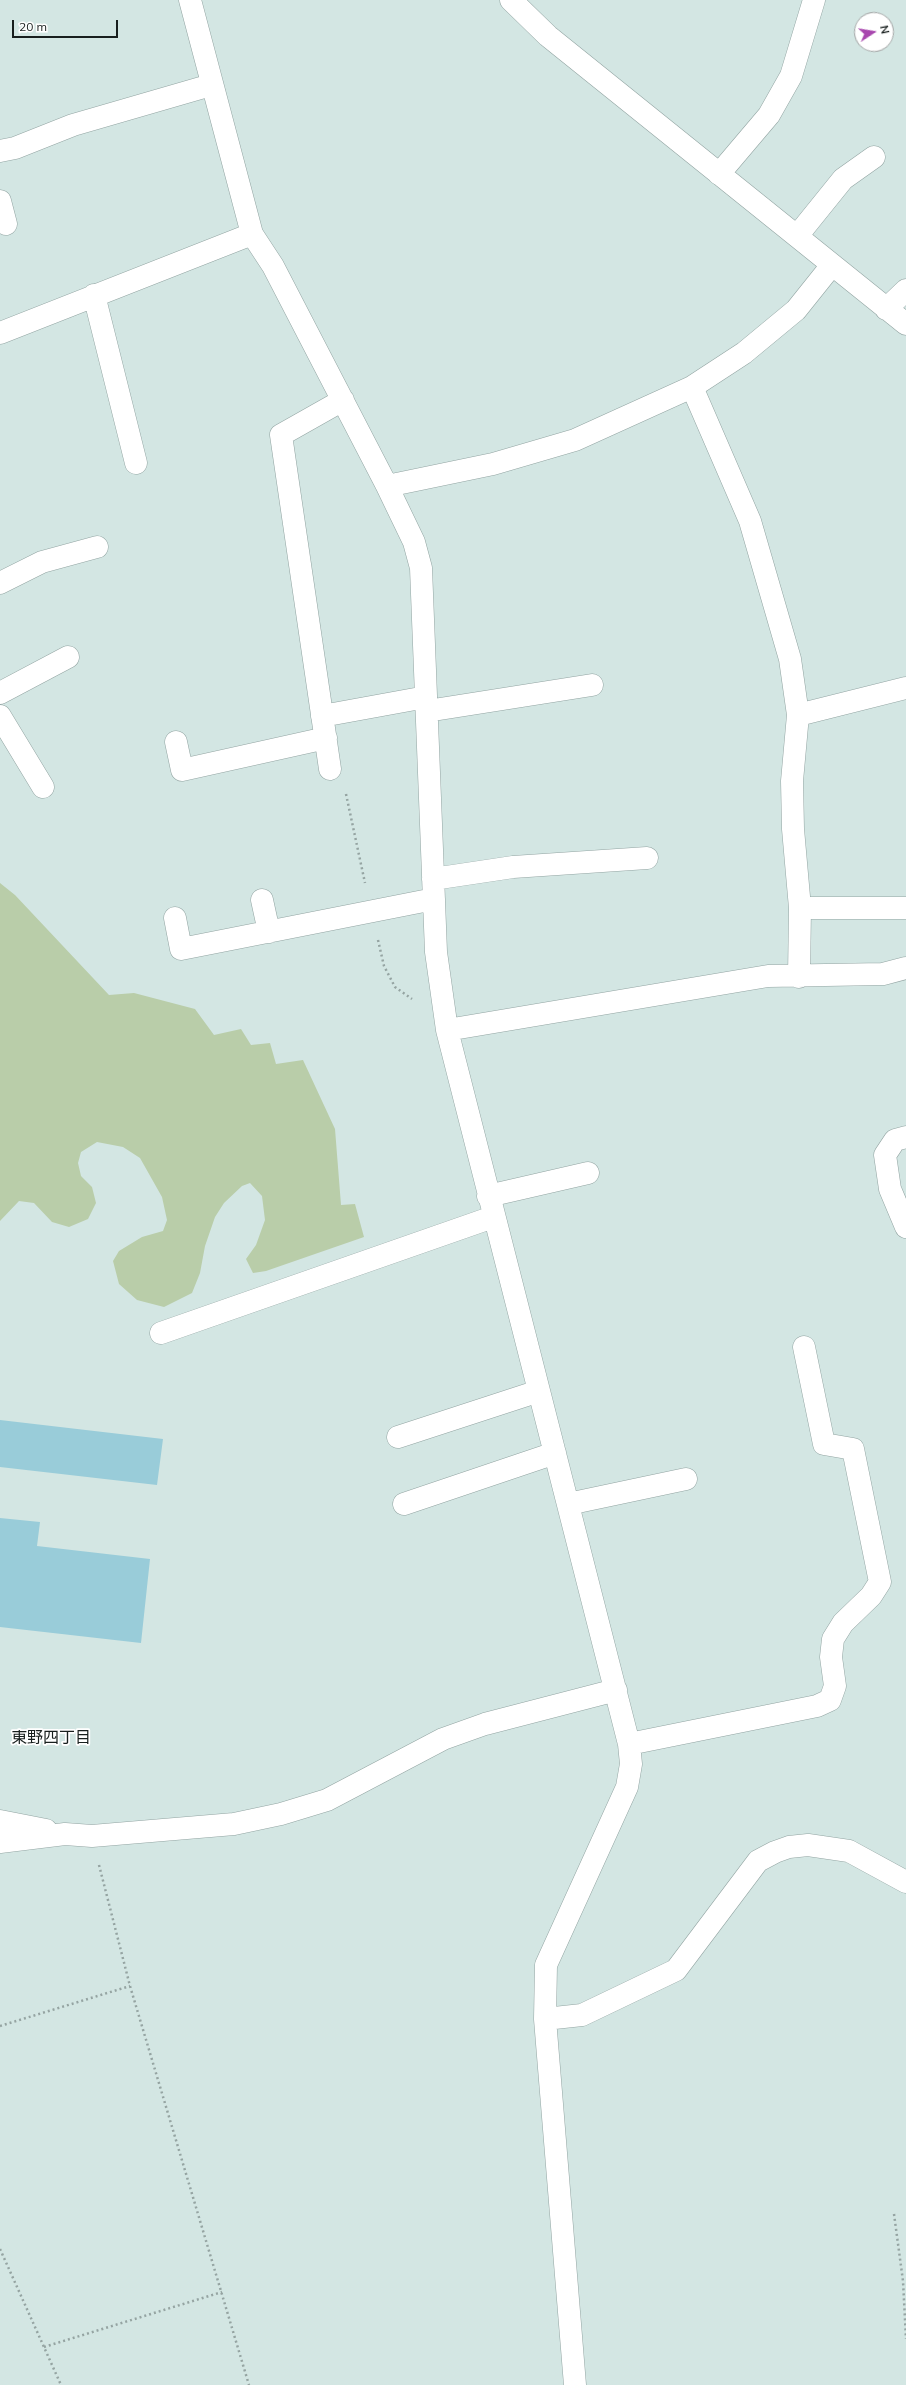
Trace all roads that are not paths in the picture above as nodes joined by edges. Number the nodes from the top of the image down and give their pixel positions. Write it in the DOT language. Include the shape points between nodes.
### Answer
graph roads {
  1 [pos="190,0"];
  2 [pos="511,0"];
  3 [pos="814,0"];
  4 [pos="211,84"];
  5 [pos="0,151"];
  6 [pos="874,157"];
  7 [pos="719,174"];
  8 [pos="0,201"];
  9 [pos="6,224"];
  10 [pos="252,234"];
  11 [pos="797,236"];
  12 [pos="832,265"];
  13 [pos="906,290"];
  14 [pos="94,295"];
  15 [pos="886,309"];
  16 [pos="906,324"];
  17 [pos="0,333"];
  18 [pos="692,388"];
  19 [pos="343,400"];
  20 [pos="136,463"];
  21 [pos="387,486"];
  22 [pos="97,547"];
  23 [pos="0,583"];
  24 [pos="68,656"];
  25 [pos="592,685"];
  26 [pos="906,688"];
  27 [pos="0,692"];
  28 [pos="426,704"];
  29 [pos="798,715"];
  30 [pos="0,716"];
  31 [pos="322,716"];
  32 [pos="326,738"];
  33 [pos="176,742"];
  34 [pos="330,769"];
  35 [pos="43,787"];
  36 [pos="647,858"];
  37 [pos="433,889"];
  38 [pos="262,900"];
  39 [pos="800,908"];
  40 [pos="906,908"];
  41 [pos="175,918"];
  42 [pos="269,932"];
  43 [pos="906,968"];
  44 [pos="799,977"];
  45 [pos="447,1030"];
  46 [pos="906,1137"];
  47 [pos="588,1173"];
  48 [pos="488,1196"];
  49 [pos="493,1217"];
  50 [pos="906,1227"];
  51 [pos="161,1333"];
  52 [pos="804,1347"];
  53 [pos="539,1391"];
  54 [pos="398,1437"];
  55 [pos="555,1453"];
  56 [pos="686,1479"];
  57 [pos="404,1504"];
  58 [pos="568,1504"];
  59 [pos="616,1690"];
  60 [pos="630,1744"];
  61 [pos="0,1821"];
  62 [pos="65,1834"];
  63 [pos="0,1842"];
  64 [pos="906,1882"];
  65 [pos="545,2019"];
  66 [pos="575,2385"];
  1 -- 4 [label="street"];
  2 -- 7 [label="street" via="548,36"];
  3 -- 7 [label="street" via="791,76 769,115"];
  4 -- 5 [label="street" via="73,125 15,148"];
  4 -- 10 [label="street"];
  6 -- 11 [label="street" via="843,179"];
  7 -- 11 [label="street"];
  8 -- 9 [label="street"];
  10 -- 14 [label="street"];
  10 -- 19 [label="street" via="273,266"];
  11 -- 12 [label="street"];
  12 -- 15 [label="street"];
  12 -- 18 [label="street" via="796,310 744,353"];
  13 -- 15 [label="street"];
  14 -- 17 [label="street"];
  14 -- 20 [label="street"];
  15 -- 16 [label="street"];
  18 -- 21 [label="street" via="575,440 493,464"];
  18 -- 29 [label="street" via="750,521 790,659"];
  19 -- 21 [label="street"];
  19 -- 31 [label="street" via="281,435"];
  21 -- 28 [label="street" via="414,542 422,568"];
  22 -- 23 [label="street" via="42,562"];
  24 -- 27 [label="street"];
  25 -- 28 [label="street"];
  26 -- 29 [label="street"];
  28 -- 31 [label="street"];
  28 -- 37 [label="street"];
  29 -- 39 [label="street" via="792,781 793,829"];
  30 -- 35 [label="street"];
  31 -- 32 [label="street"];
  32 -- 33 [label="street" via="182,770"];
  32 -- 34 [label="street"];
  36 -- 37 [label="street" via="512,867"];
  37 -- 42 [label="street"];
  37 -- 45 [label="street" via="436,952"];
  38 -- 42 [label="street"];
  39 -- 40 [label="street"];
  39 -- 44 [label="street"];
  41 -- 42 [label="street" via="181,949"];
  43 -- 44 [label="street" via="883,974"];
  44 -- 45 [label="street" via="768,976"];
  45 -- 48 [label="street"];
  46 -- 50 [label="street" via="895,1140 885,1156 890,1189"];
  47 -- 48 [label="street"];
  48 -- 49 [label="street"];
  49 -- 51 [label="street"];
  49 -- 53 [label="street"];
  52 -- 60 [label="street" via="824,1444 853,1449 880,1582 871,1596 843,1623 832,1639 831,1656 835,1686 830,1700 817,1706"];
  53 -- 54 [label="street"];
  53 -- 55 [label="street"];
  55 -- 57 [label="street"];
  55 -- 58 [label="street"];
  56 -- 58 [label="street"];
  58 -- 59 [label="street"];
  59 -- 60 [label="street"];
  59 -- 62 [label="street" via="485,1724 443,1739 327,1800 281,1814 234,1824 92,1836"];
  60 -- 65 [label="street" via="631,1764 627,1787 546,1965"];
  61 -- 62 [label="street"];
  62 -- 63 [label="street"];
  64 -- 65 [label="street" via="849,1851 808,1845 775,1852 758,1862 676,1970 582,2014"];
  65 -- 66 [label="street"];
}
